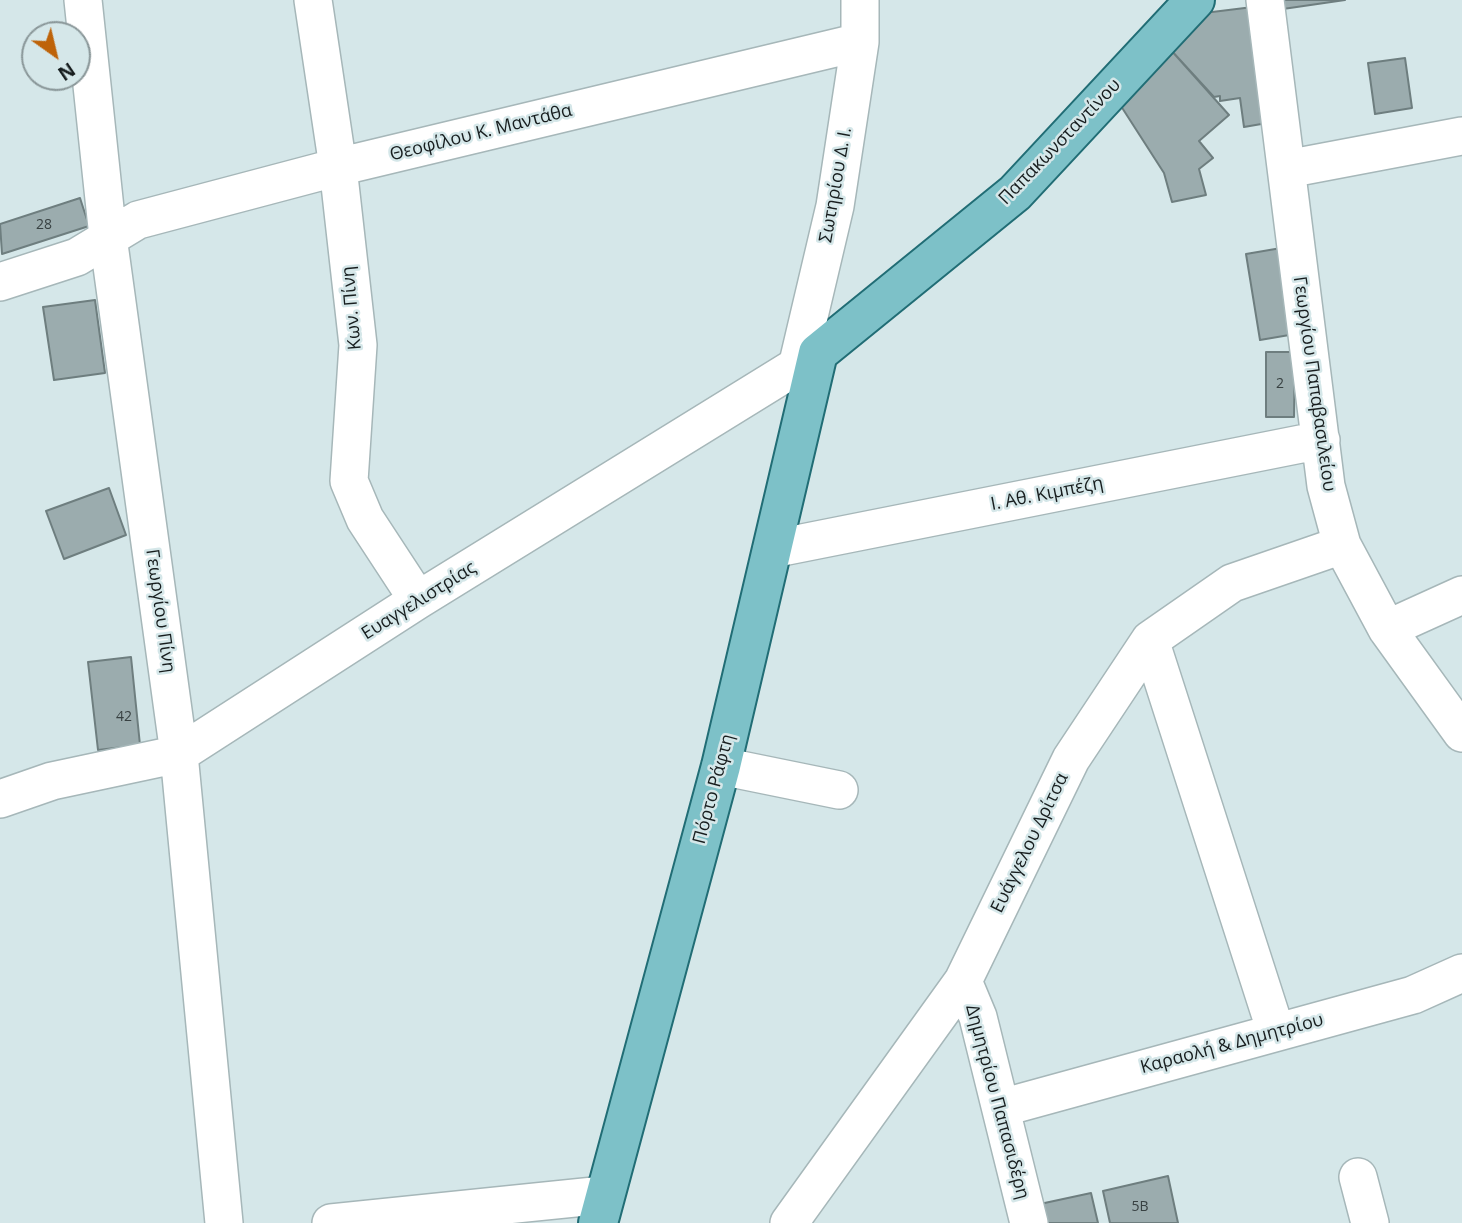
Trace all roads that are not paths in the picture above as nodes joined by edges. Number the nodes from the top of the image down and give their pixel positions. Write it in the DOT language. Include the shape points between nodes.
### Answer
graph roads {
  1 [pos="83,0"];
  2 [pos="313,0"];
  3 [pos="860,0"];
  4 [pos="1195,0"];
  5 [pos="1265,0"];
  6 [pos="860,42"];
  7 [pos="1462,136"];
  8 [pos="338,167"];
  9 [pos="1287,170"];
  10 [pos="108,237"];
  11 [pos="0,282"];
  12 [pos="807,360"];
  13 [pos="1321,440"];
  14 [pos="1342,545"];
  15 [pos="772,548"];
  16 [pos="1462,595"];
  17 [pos="418,600"];
  18 [pos="1387,629"];
  19 [pos="1150,640"];
  20 [pos="1462,733"];
  21 [pos="179,754"];
  22 [pos="721,766"];
  23 [pos="839,790"];
  24 [pos="0,799"];
  25 [pos="1462,973"];
  26 [pos="963,981"];
  27 [pos="1276,1032"];
  28 [pos="1000,1108"];
  29 [pos="1358,1177"];
  30 [pos="601,1209"];
  31 [pos="224,1223"];
  32 [pos="331,1223"];
  33 [pos="789,1223"];
  34 [pos="1029,1223"];
  35 [pos="1370,1223"];
  1 -- 10 [label="street, Γεωργίου Πίνη"];
  2 -- 8 [label="street, Κων. Πίνη"];
  3 -- 6 [label="street, Σωτηρίου Δ. Ι."];
  4 -- 12 [label="main road, Παπακωνσταντίνου" via="1015,193"];
  5 -- 9 [label="street, Γεωργίου Παπαβασιλείου"];
  6 -- 8 [label="street, Θεοφίλου Κ. Μαντάθα"];
  6 -- 12 [label="street, Σωτηρίου Δ. Ι."];
  7 -- 9 [label="street"];
  8 -- 10 [label="street, Θεοφίλου Κ. Μαντάθα" via="138,220"];
  8 -- 17 [label="street, Κων. Πίνη" via="358,345 349,481 365,519"];
  9 -- 13 [label="street, Γεωργίου Παπαβασιλείου"];
  10 -- 11 [label="street, Θεοφίλου Κ. Μαντάθα" via="77,257"];
  10 -- 21 [label="street, Γεωργίου Πίνη"];
  12 -- 15 [label="main road, Πόρτο Ράφτη"];
  12 -- 17 [label="street, Ευαγγελιστρίας"];
  13 -- 14 [label="street, Γεωργίου Παπαβασιλείου" via="1326,486"];
  13 -- 15 [label="street, Ι. Αθ. Κιμπέζη"];
  14 -- 18 [label="street, Γεωργίου Παπαβασιλείου"];
  14 -- 19 [label="street, Ευάγγελου Δρίτσα" via="1232,583"];
  15 -- 22 [label="main road, Πόρτο Ράφτη"];
  16 -- 18 [label="street"];
  17 -- 21 [label="street, Ευαγγελιστρίας"];
  18 -- 20 [label="street, Γεωργίου Παπαβασιλείου"];
  19 -- 26 [label="street, Ευάγγελου Δρίτσα" via="1071,759"];
  19 -- 27 [label="street"];
  21 -- 24 [label="street, Ευαγγελιστρίας" via="52,781"];
  21 -- 31 [label="street, Γεωργίου Πίνη"];
  22 -- 23 [label="street"];
  22 -- 30 [label="main road, Πόρτο Ράφτη"];
  25 -- 27 [label="street, Καραολή & Δημητρίου" via="1413,995"];
  26 -- 28 [label="street, Δημητρίου Παπασιδέρη" via="978,1017"];
  26 -- 33 [label="street, Ευάγγελου Δρίτσα"];
  27 -- 28 [label="street, Καραολή & Δημητρίου"];
  28 -- 34 [label="street, Δημητρίου Παπασιδέρη"];
  29 -- 35 [label="street"];
  30 -- 32 [label="street"];
}
